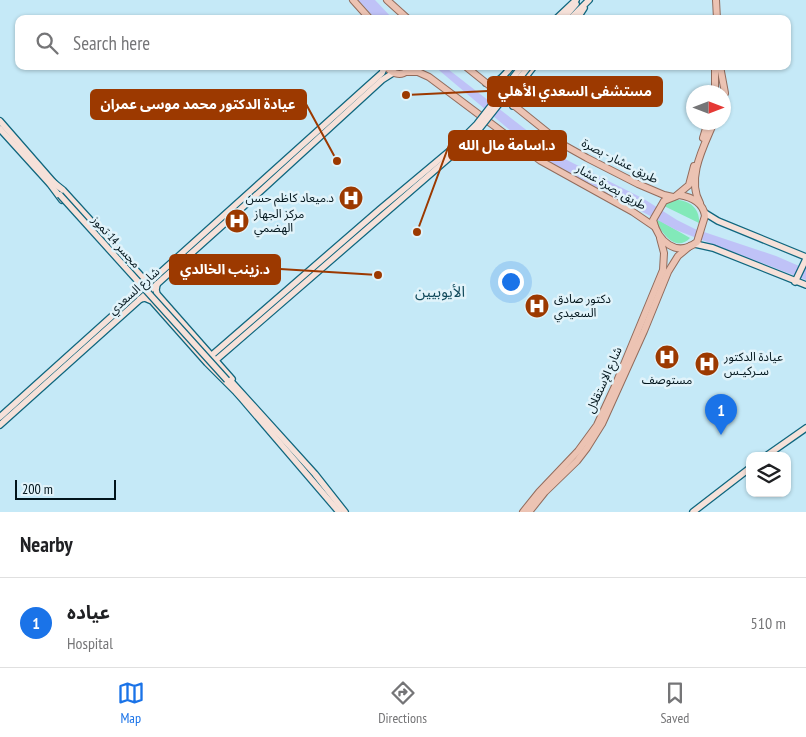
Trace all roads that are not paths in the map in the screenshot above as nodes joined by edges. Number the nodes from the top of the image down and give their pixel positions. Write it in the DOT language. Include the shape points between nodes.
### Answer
graph roads {
  1 [pos="353,0"];
  2 [pos="387,0"];
  3 [pos="578,0"];
  4 [pos="589,0"];
  5 [pos="712,0"];
  6 [pos="716,0"];
  7 [pos="366,15"];
  8 [pos="404,15"];
  9 [pos="561,15"];
  10 [pos="573,15"];
  11 [pos="713,15"];
  12 [pos="717,15"];
  13 [pos="384,70"];
  14 [pos="390,70"];
  15 [pos="406,70"];
  16 [pos="411,70"];
  17 [pos="469,70"];
  18 [pos="508,70"];
  19 [pos="519,70"];
  20 [pos="526,70"];
  21 [pos="531,70"];
  22 [pos="715,70"];
  23 [pos="721,70"];
  24 [pos="393,73"];
  25 [pos="484,83"];
  26 [pos="714,85"];
  27 [pos="722,85"];
  28 [pos="514,106"];
  29 [pos="0,122"];
  30 [pos="0,130"];
  31 [pos="705,130"];
  32 [pos="711,130"];
  33 [pos="455,150"];
  34 [pos="52,183"];
  35 [pos="674,196"];
  36 [pos="700,204"];
  37 [pos="705,216"];
  38 [pos="654,224"];
  39 [pos="660,238"];
  40 [pos="694,244"];
  41 [pos="805,260"];
  42 [pos="143,278"];
  43 [pos="796,279"];
  44 [pos="157,280"];
  45 [pos="137,284"];
  46 [pos="806,285"];
  47 [pos="157,294"];
  48 [pos="138,297"];
  49 [pos="152,301"];
  50 [pos="215,357"];
  51 [pos="241,395"];
  52 [pos="0,417"];
  53 [pos="0,425"];
  54 [pos="806,428"];
  55 [pos="772,452"];
  56 [pos="746,471"];
  57 [pos="339,512"];
  58 [pos="345,512"];
  59 [pos="523,512"];
  60 [pos="529,512"];
  61 [pos="693,512"];
  1 -- 7 [label="main road"];
  2 -- 8 [label="main road"];
  3 -- 9 [label="main road"];
  3 -- 10 [label="main road"];
  4 -- 10 [label="main road"];
  5 -- 11 [label="main road"];
  6 -- 12 [label="main road"];
  13 -- 44 [label="main road, شارع السعدي"];
  14 -- 24 [label="main road"];
  15 -- 24 [label="main road, طريق بصرة عشار" via="401,74"];
  16 -- 38 [label="main road, طريق بصرة عشار" via="429,77 541,161"];
  17 -- 25 [label="main road, طريق عشار - بصرة"];
  18 -- 25 [label="main road" via="498,82"];
  19 -- 33 [label="main road, bridge"];
  20 -- 33 [label="main road, bridge" via="480,128"];
  21 -- 28 [label="main road" via="514,92"];
  22 -- 26 [label="main road"];
  23 -- 27 [label="main road"];
  24 -- 44 [label="main road, شارع السعدي"];
  25 -- 28 [label="main road, طريق عشار - بصرة"];
  28 -- 35 [label="main road, طريق عشار - بصرة" via="582,156 638,184"];
  29 -- 34 [label="main road"];
  30 -- 34 [label="main road"];
  31 -- 35 [label="main road" via="688,184"];
  32 -- 36 [label="main road" via="696,173"];
  33 -- 50 [label="main road"];
  34 -- 42 [label="main road" via="63,190"];
  34 -- 45 [label="main road" via="65,204"];
  34 -- 51 [label="main road, مجسر 14 تموز, bridge"];
  35 -- 36 [label="main road" via="687,196"];
  35 -- 38 [label="main road" via="664,201"];
  36 -- 37 [label="main road"];
  37 -- 40 [label="main road"];
  37 -- 41 [label="main road"];
  38 -- 39 [label="main road"];
  39 -- 40 [label="main road" via="673,247"];
  39 -- 59 [label="main road, شارع الإستقلال" via="664,253 663,270 605,408 584,445"];
  40 -- 43 [label="main road"];
  40 -- 60 [label="main road, شارع الإستقلال" via="678,256 668,272 612,404 596,433 577,461"];
  41 -- 43 [label="main road"];
  42 -- 44 [label="main road"];
  42 -- 45 [label="main road" via="145,284"];
  43 -- 46 [label="main road"];
  44 -- 47 [label="main road"];
  44 -- 48 [label="main road, شارع السعدي"];
  45 -- 48 [label="main road"];
  47 -- 49 [label="main road" via="151,295"];
  47 -- 50 [label="main road"];
  48 -- 49 [label="main road"];
  48 -- 52 [label="main road, شارع السعدي"];
  48 -- 53 [label="main road, شارع السعدي"];
  49 -- 51 [label="main road" via="207,364"];
  50 -- 51 [label="main road"];
  51 -- 57 [label="main road"];
  51 -- 58 [label="main road" via="316,474"];
  54 -- 55 [label="main road"];
  56 -- 61 [label="main road"];
}
